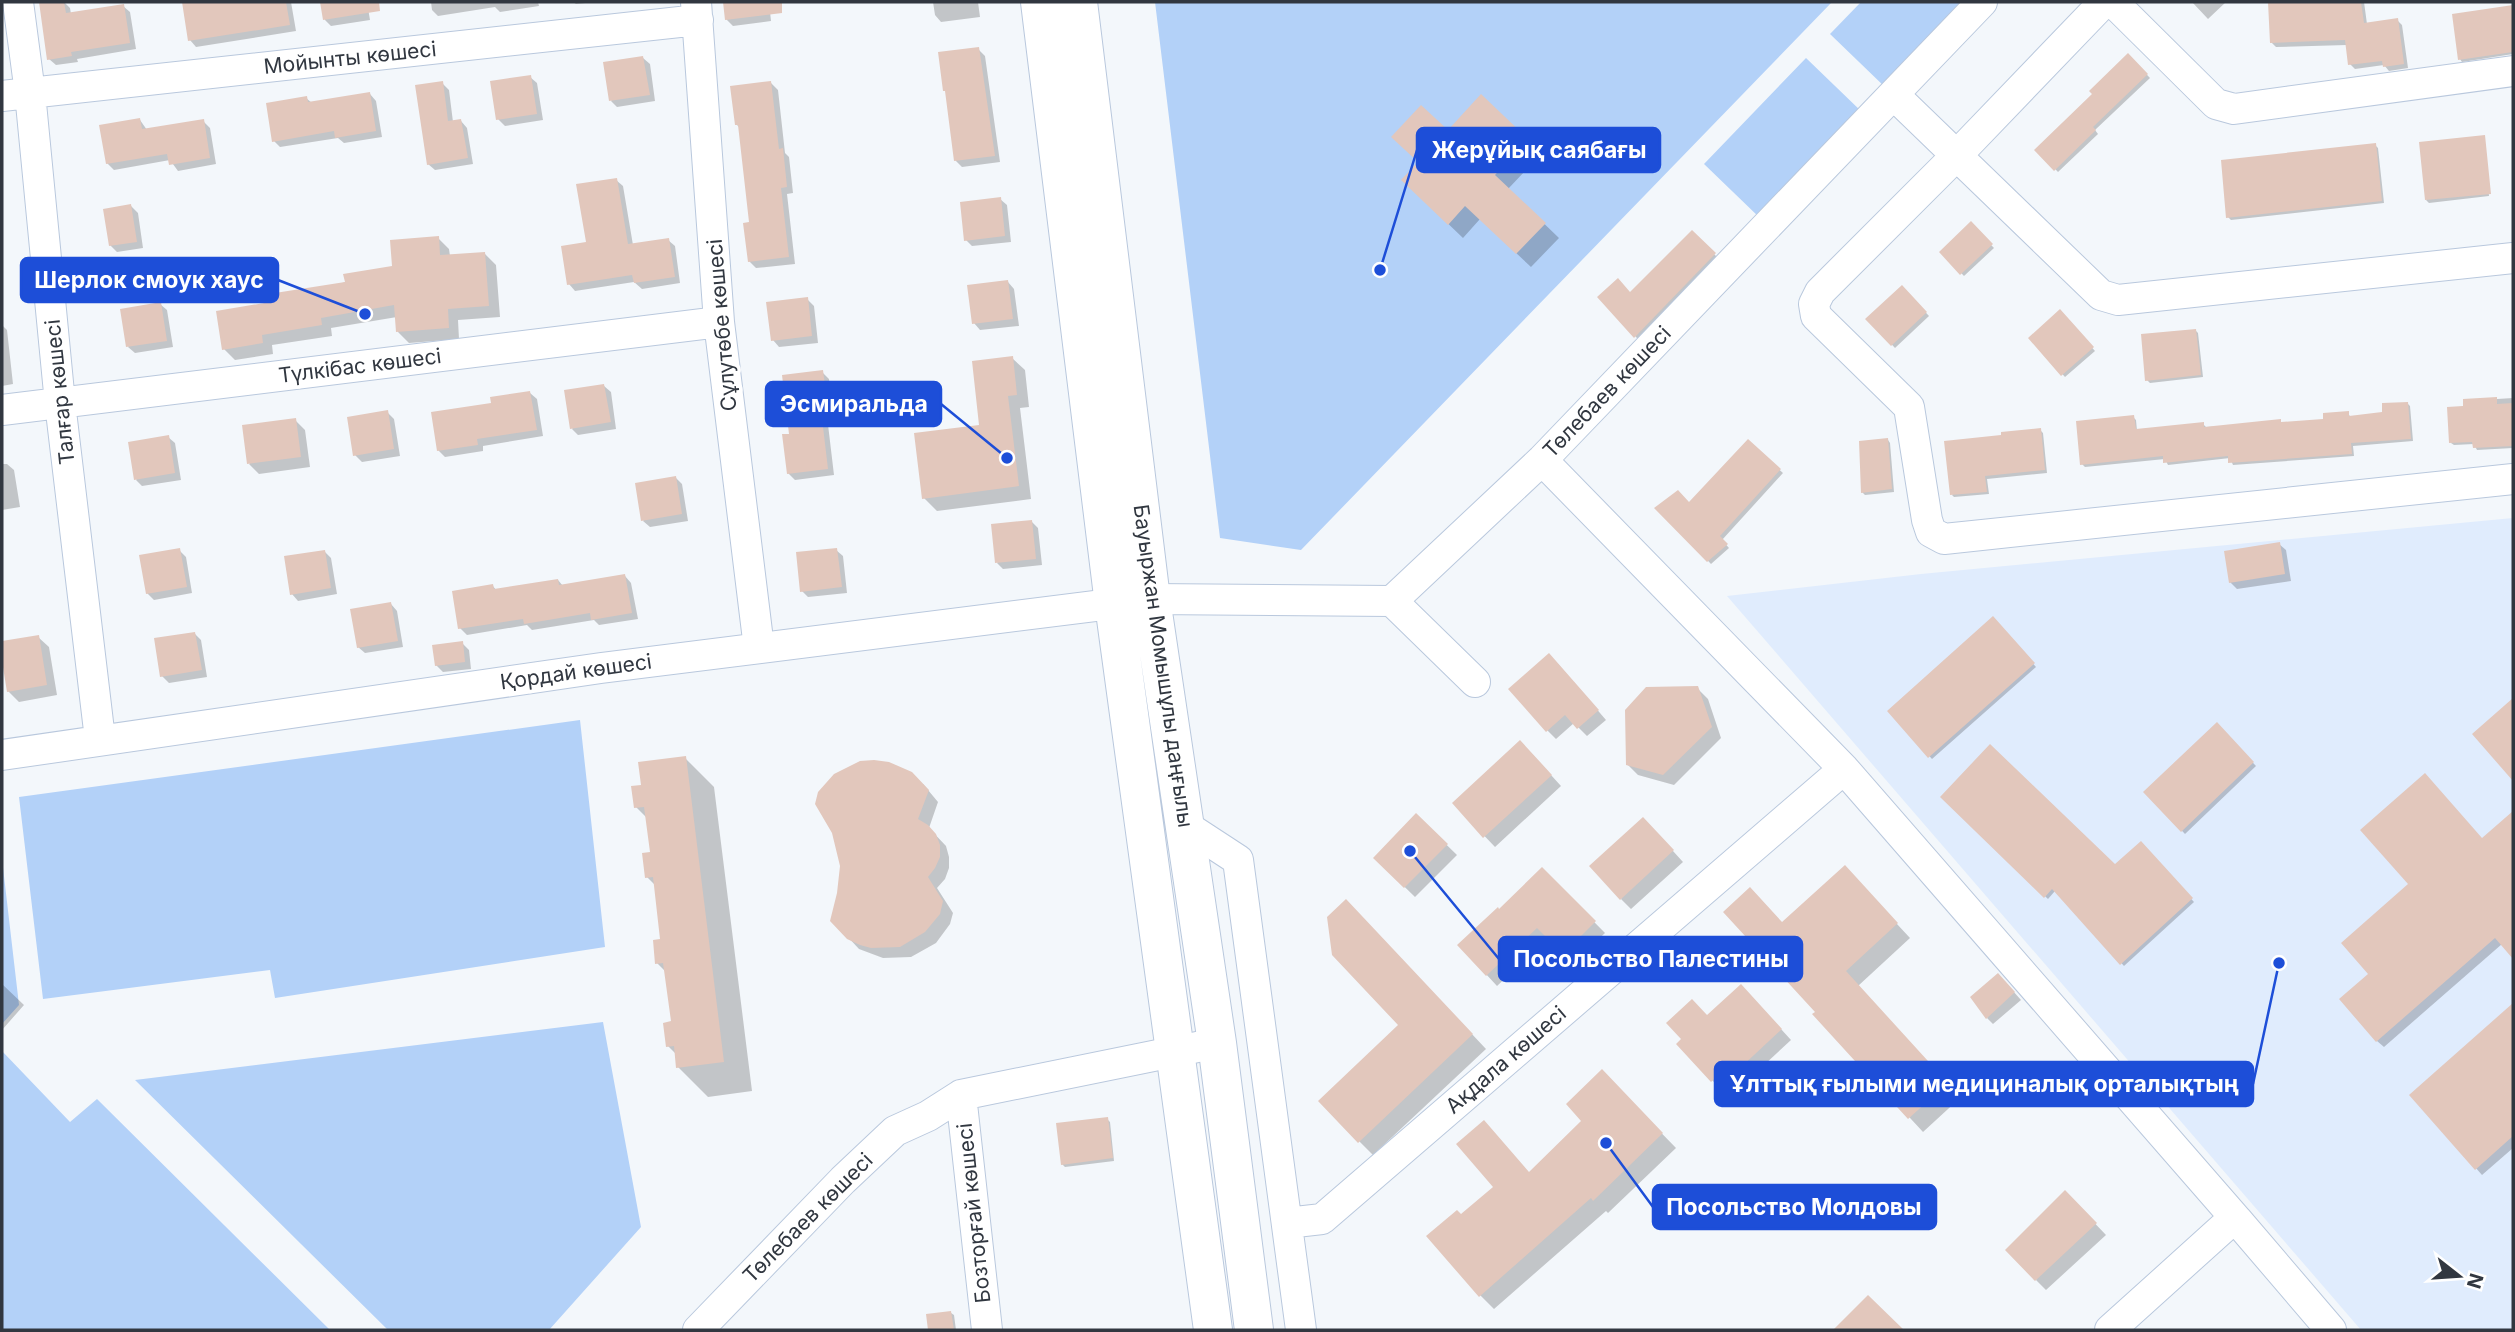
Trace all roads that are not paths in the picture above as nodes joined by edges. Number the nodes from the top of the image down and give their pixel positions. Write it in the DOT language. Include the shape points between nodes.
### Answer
graph roads {
  1 [pos="18,2"];
  2 [pos="1040,2"];
  3 [pos="1078,2"];
  4 [pos="1982,2"];
  5 [pos="2104,2"];
  6 [pos="2113,2"];
  7 [pos="697,11"];
  8 [pos="2513,71"];
  9 [pos="16,94"];
  10 [pos="1894,95"];
  11 [pos="1957,155"];
  12 [pos="2513,258"];
  13 [pos="719,322"];
  14 [pos="60,403"];
  15 [pos="2,410"];
  16 [pos="1542,460"];
  17 [pos="2513,479"];
  18 [pos="1133,601"];
  19 [pos="1392,601"];
  20 [pos="759,648"];
  21 [pos="1475,682"];
  22 [pos="100,739"];
  23 [pos="2,755"];
  24 [pos="1844,769"];
  25 [pos="1186,826"];
  26 [pos="1217,1042"];
  27 [pos="1175,1051"];
  28 [pos="961,1095"];
  29 [pos="2235,1220"];
  30 [pos="1287,1223"];
  31 [pos="698,1330"];
  32 [pos="987,1330"];
  33 [pos="1213,1330"];
  34 [pos="1254,1330"];
  35 [pos="1301,1330"];
  36 [pos="2110,1330"];
  37 [pos="2331,1330"];
  1 -- 9 [label="street, Талғар көшесі"];
  2 -- 18 [label="main road, Бауыржан Момышұлы даңғылы"];
  3 -- 18 [label="main road, Бауыржан Момышұлы даңғылы"];
  4 -- 10 [label="street, Төлебаев көшесі"];
  5 -- 11 [label="street"];
  6 -- 8 [label="street" via="2217,104 2234,109"];
  7 -- 9 [label="street, Мойынты көшесі"];
  7 -- 13 [label="street, Сұлутөбе көшесі"];
  9 -- 14 [label="street, Талғар көшесі"];
  10 -- 11 [label="street"];
  10 -- 16 [label="street, Төлебаев көшесі"];
  11 -- 12 [label="street" via="2101,295 2118,300"];
  11 -- 17 [label="street" via="1820,292 1814,304 1816,316 1909,407 1927,520 1937,536 1944,539"];
  13 -- 14 [label="street, Түлкібас көшесі"];
  13 -- 20 [label="street, Сұлутөбе көшесі"];
  14 -- 15 [label="street, Түлкібас көшесі"];
  14 -- 22 [label="street, Талғар көшесі"];
  16 -- 19 [label="street, Төлебаев көшесі"];
  16 -- 24 [label="street"];
  18 -- 19 [label="street"];
  18 -- 20 [label="street, Қордай көшесі"];
  18 -- 25 [label="main road, Бауыржан Момышұлы даңғылы"];
  18 -- 27 [label="main road, Бауыржан Момышұлы даңғылы"];
  19 -- 21 [label="street"];
  20 -- 22 [label="street, Қордай көшесі"];
  22 -- 23 [label="street, Қордай көшесі"];
  24 -- 29 [label="street"];
  24 -- 30 [label="street, Ақдала көшесі" via="1322,1219"];
  25 -- 26 [label="main road, Бауыржан Момышұлы даңғылы"];
  25 -- 30 [label="street" via="1238,860"];
  26 -- 27 [label="street"];
  26 -- 34 [label="main road, Бауыржан Момышұлы даңғылы"];
  27 -- 28 [label="street"];
  27 -- 33 [label="main road, Бауыржан Момышұлы даңғылы"];
  28 -- 31 [label="street, Төлебаев көшесі" via="895,1131"];
  28 -- 32 [label="street, Бозторғай көшесі"];
  29 -- 36 [label="street"];
  29 -- 37 [label="street"];
  30 -- 35 [label="street"];
}
